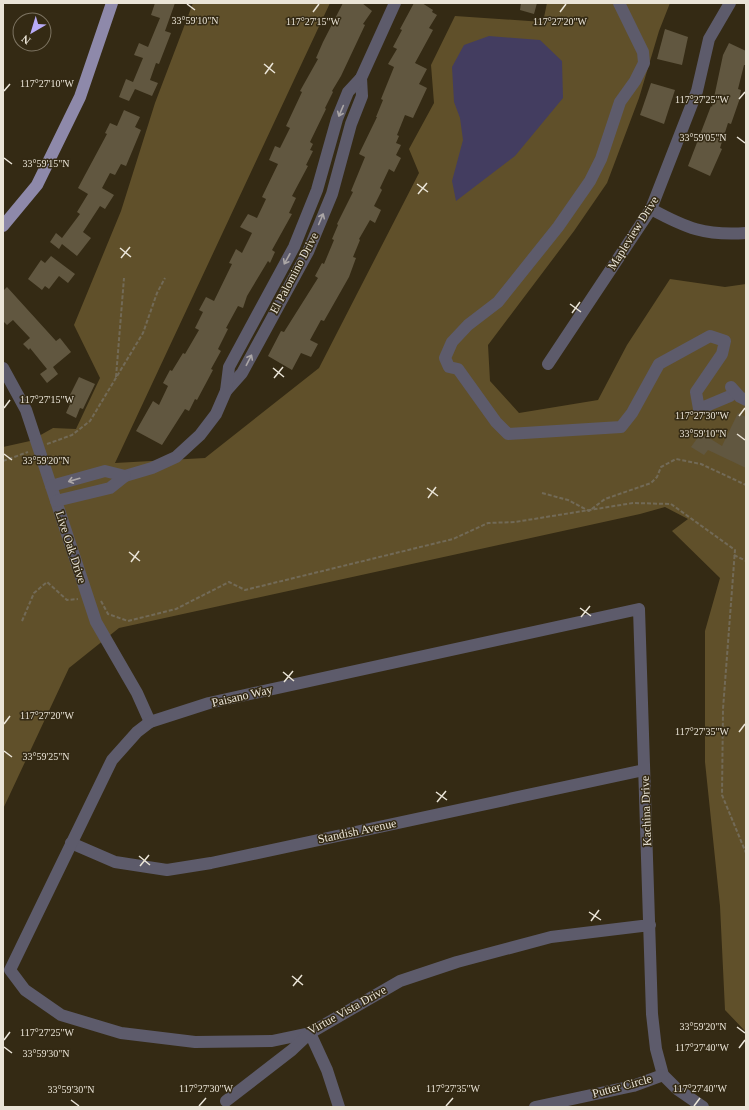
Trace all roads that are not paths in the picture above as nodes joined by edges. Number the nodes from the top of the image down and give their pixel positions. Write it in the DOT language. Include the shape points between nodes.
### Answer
graph roads {
  1 [pos="112,3"];
  2 [pos="395,3"];
  3 [pos="620,3"];
  4 [pos="730,3"];
  5 [pos="651,209"];
  6 [pos="3,226"];
  7 [pos="746,233"];
  8 [pos="548,364"];
  9 [pos="3,368"];
  10 [pos="746,400"];
  11 [pos="96,473"];
  12 [pos="125,476"];
  13 [pos="51,486"];
  14 [pos="101,490"];
  15 [pos="56,501"];
  16 [pos="639,608"];
  17 [pos="150,722"];
  18 [pos="644,770"];
  19 [pos="71,843"];
  20 [pos="650,925"];
  21 [pos="10,970"];
  22 [pos="310,1033"];
  23 [pos="663,1075"];
  24 [pos="226,1101"];
  25 [pos="339,1107"];
  26 [pos="535,1107"];
  27 [pos="703,1107"];
  1 -- 6 [label="main road" via="80,97 37,185"];
  2 -- 12 [label="street, El Palomino Drive" via="361,78 348,92 337,119 317,190 294,247 229,367 226,391 216,414 200,435 176,457"];
  3 -- 10 [label="street" via="643,52 644,63 635,82 620,102 601,159 590,181 558,227 498,302 468,325 452,342 445,358 449,367 458,369 496,422 508,434 621,427 632,413 659,364 710,336 725,341 722,354 696,392 699,409 731,392"];
  4 -- 5 [label="street, Mapleview Drive" via="709,39 697,91"];
  5 -- 7 [label="street" via="672,221 714,234"];
  5 -- 8 [label="street, Mapleview Drive"];
  9 -- 13 [label="street, Live Oak Drive" via="26,410"];
  11 -- 12 [label="street" via="105,471"];
  11 -- 13 [label="street, one-way"];
  11 -- 14 [label="street"];
  12 -- 14 [label="street, El Palomino Drive" via="110,488"];
  13 -- 15 [label="street, Live Oak Drive"];
  14 -- 15 [label="street, El Palomino Drive"];
  15 -- 17 [label="street, Live Oak Drive" via="94,598 96,622 137,693"];
  16 -- 17 [label="street, Paisano Way" via="209,703"];
  16 -- 18 [label="street, Kachina Drive"];
  17 -- 19 [label="street, Paisano Way" via="137,732 112,760"];
  18 -- 19 [label="street, Standish Avenue" via="211,863 167,870 115,862"];
  18 -- 20 [label="street, Kachina Drive"];
  19 -- 21 [label="street, Paisano Way"];
  20 -- 22 [label="street, Virtue Vista Drive" via="551,937 457,962 400,981"];
  20 -- 23 [label="street, Kachina Drive" via="652,1014 656,1049"];
  21 -- 22 [label="street, Virtue Vista Drive" via="25,990 61,1015 121,1033 195,1042 272,1041"];
  22 -- 24 [label="street"];
  22 -- 25 [label="street" via="327,1070"];
  23 -- 26 [label="street, Putter Circle" via="633,1086"];
  23 -- 27 [label="street" via="677,1089"];
}
